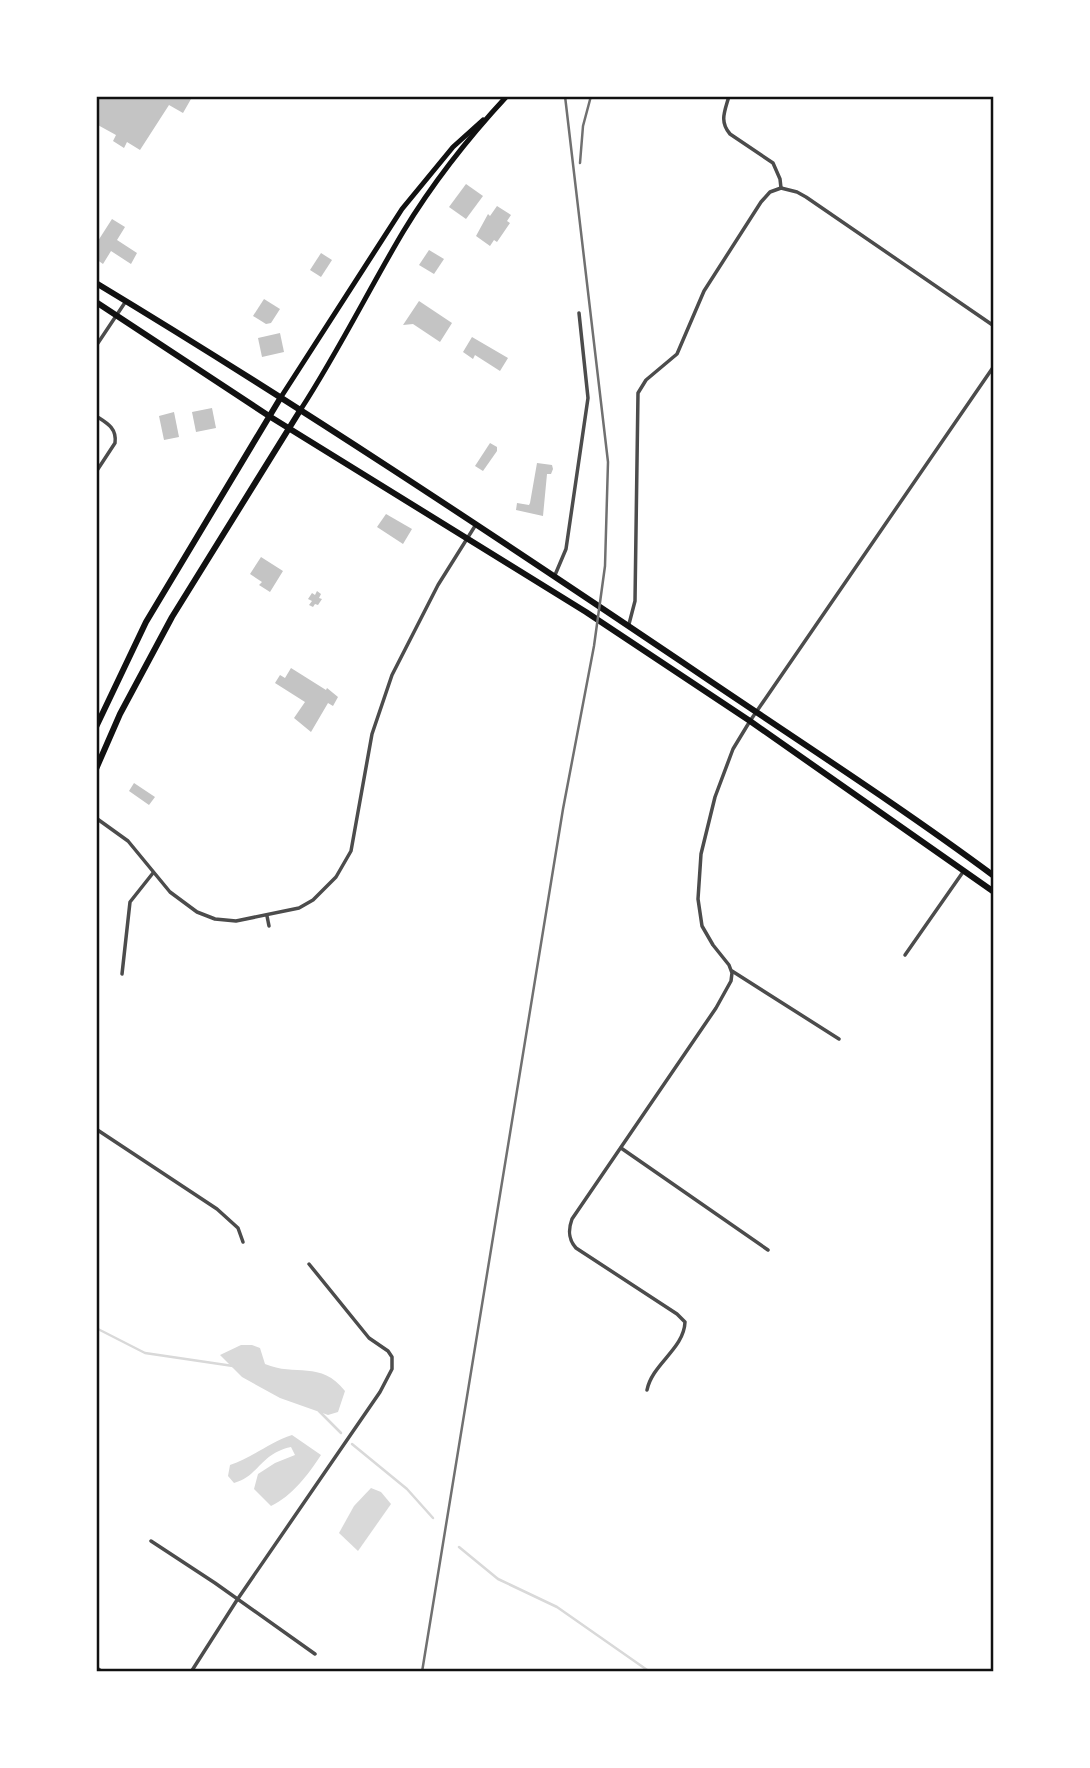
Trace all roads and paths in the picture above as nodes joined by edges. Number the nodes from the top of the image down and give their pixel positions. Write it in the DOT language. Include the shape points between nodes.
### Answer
graph roads {
  1 [pos="508,96"];
  2 [pos="729,96"];
  3 [pos="491,114"];
  4 [pos="781,188"];
  5 [pos="96,283"];
  6 [pos="126,300"];
  7 [pos="96,302"];
  8 [pos="579,313"];
  9 [pos="117,315"];
  10 [pos="994,326"];
  11 [pos="96,346"];
  12 [pos="994,366"];
  13 [pos="281,397"];
  14 [pos="300,409"];
  15 [pos="96,416"];
  16 [pos="269,416"];
  17 [pos="288,428"];
  18 [pos="96,472"];
  19 [pos="475,526"];
  20 [pos="467,539"];
  21 [pos="554,577"];
  22 [pos="628,626"];
  23 [pos="756,713"];
  24 [pos="750,721"];
  25 [pos="96,727"];
  26 [pos="96,769"];
  27 [pos="96,818"];
  28 [pos="964,870"];
  29 [pos="153,873"];
  30 [pos="994,876"];
  31 [pos="977,880"];
  32 [pos="994,886"];
  33 [pos="994,892"];
  34 [pos="267,916"];
  35 [pos="269,926"];
  36 [pos="905,955"];
  37 [pos="731,970"];
  38 [pos="122,974"];
  39 [pos="839,1039"];
  40 [pos="96,1129"];
  41 [pos="621,1148"];
  42 [pos="243,1242"];
  43 [pos="768,1250"];
  44 [pos="309,1264"];
  45 [pos="647,1390"];
  46 [pos="151,1541"];
  47 [pos="237,1600"];
  48 [pos="315,1654"];
  49 [pos="96,1668"];
  50 [pos="103,1672"];
  51 [pos="191,1672"];
  1 -- 3 [label="main road"];
  2 -- 4 [label="street" via="725,128 773,163"];
  3 -- 13 [label="main road" via="453,146 402,209"];
  3 -- 14 [label="main road" via="403,231"];
  4 -- 10 [label="street" via="806,197"];
  4 -- 22 [label="street" via="761,202 704,291 677,354 646,380 637,398 635,601"];
  5 -- 6 [label="main road"];
  6 -- 9 [label="street"];
  6 -- 13 [label="main road"];
  7 -- 9 [label="main road"];
  8 -- 21 [label="street" via="588,397 566,549"];
  9 -- 11 [label="street"];
  9 -- 16 [label="main road"];
  12 -- 23 [label="street"];
  13 -- 14 [label="main road"];
  13 -- 16 [label="main road"];
  14 -- 17 [label="main road"];
  14 -- 19 [label="main road"];
  15 -- 18 [label="street" via="111,426 116,438"];
  16 -- 17 [label="main road"];
  16 -- 25 [label="main road" via="146,622"];
  17 -- 20 [label="main road"];
  17 -- 26 [label="main road" via="172,617"];
  19 -- 20 [label="street"];
  19 -- 21 [label="main road"];
  20 -- 24 [label="main road"];
  20 -- 34 [label="street" via="392,675 372,734 355,835 344,866 313,900"];
  21 -- 22 [label="main road"];
  22 -- 23 [label="main road"];
  23 -- 24 [label="street"];
  23 -- 30 [label="main road"];
  24 -- 28 [label="main road"];
  24 -- 37 [label="street" via="733,748 715,797 699,869 702,926"];
  27 -- 29 [label="street" via="128,841"];
  28 -- 31 [label="main road"];
  28 -- 36 [label="street"];
  29 -- 34 [label="street" via="170,892 215,919"];
  29 -- 38 [label="street" via="130,902"];
  31 -- 32 [label="main road"];
  31 -- 33 [label="main road"];
  34 -- 35 [label="street"];
  37 -- 39 [label="street"];
  37 -- 41 [label="street" via="731,981 716,1009"];
  40 -- 42 [label="street" via="217,1209 238,1228"];
  41 -- 43 [label="street"];
  41 -- 45 [label="street" via="572,1220 569,1235 582,1253 677,1314 685,1325"];
  44 -- 47 [label="street" via="369,1338 388,1351 392,1369"];
  46 -- 47 [label="street"];
  47 -- 48 [label="street"];
  47 -- 51 [label="street"];
  49 -- 50 [label="street"];
}
